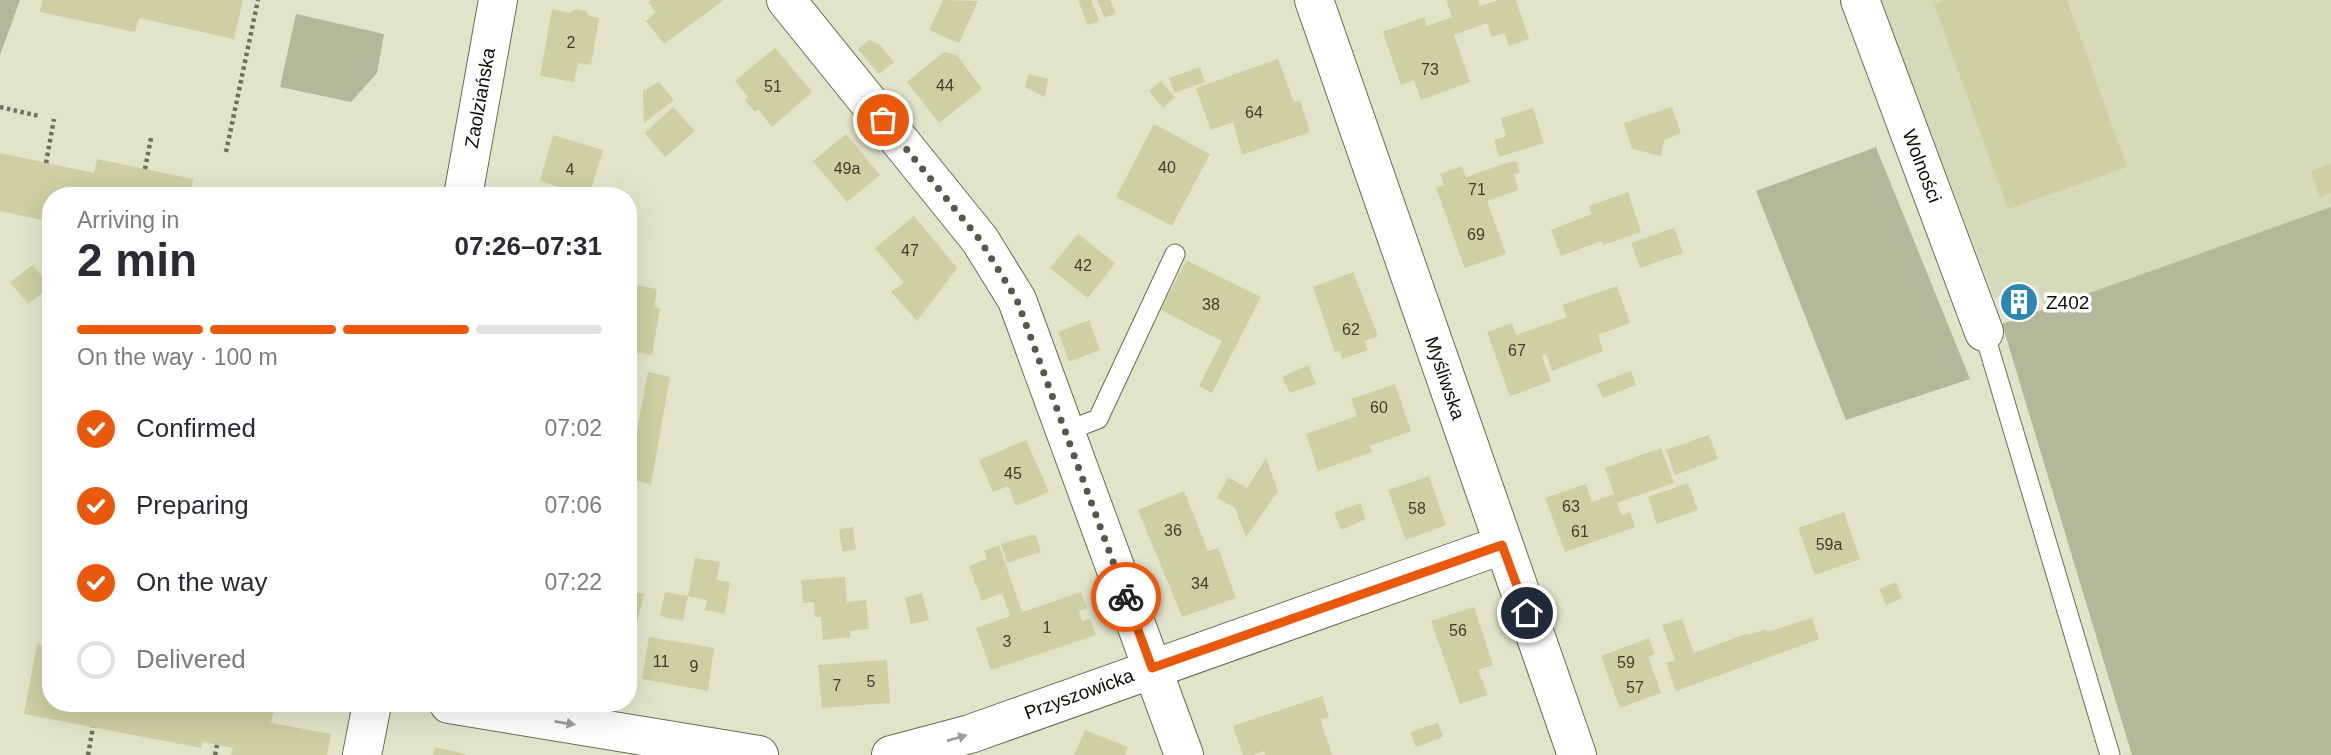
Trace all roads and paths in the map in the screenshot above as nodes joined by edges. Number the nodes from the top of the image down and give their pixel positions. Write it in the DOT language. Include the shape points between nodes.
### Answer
graph roads {
  1 [pos="258,0"];
  2 [pos="498,0"];
  3 [pos="786,0"];
  4 [pos="1314,0"];
  5 [pos="1860,0"];
  6 [pos="0,107"];
  7 [pos="39,116"];
  8 [pos="54,119"];
  9 [pos="151,138"];
  10 [pos="226,152"];
  11 [pos="46,163"];
  12 [pos="145,169"];
  13 [pos="465,187"];
  14 [pos="1175,254"];
  15 [pos="1984,332"];
  16 [pos="1064,432"];
  17 [pos="1502,545"];
  18 [pos="1152,668"];
  19 [pos="370,712"];
  20 [pos="498,712"];
  21 [pos="93,727"];
  22 [pos="217,745"];
  23 [pos="88,755"];
  24 [pos="215,755"];
  25 [pos="362,755"];
  26 [pos="759,755"];
  27 [pos="891,755"];
  28 [pos="1184,755"];
  29 [pos="1577,755"];
  30 [pos="2110,755"];
  1 -- 10 [label="path"];
  2 -- 13 [label="street, Zaolziańska"];
  3 -- 16 [label="street" via="980,240 1017,300"];
  4 -- 17 [label="street, Myśliwska"];
  5 -- 15 [label="street, Wolności"];
  6 -- 7 [label="path"];
  8 -- 11 [label="path"];
  9 -- 12 [label="path"];
  14 -- 16 [label="lane" via="1098,419"];
  15 -- 30 [label="lane"];
  16 -- 18 [label="street"];
  17 -- 18 [label="street, Przyszowicka"];
  17 -- 29 [label="street, Myśliwska"];
  27 -- 18 [label="street, Przyszowicka, one-way" via="970,734"];
  18 -- 28 [label="street"];
  19 -- 25 [label="street"];
  20 -- 26 [label="street, one-way"];
  21 -- 23 [label="path"];
  22 -- 24 [label="path"];
}
